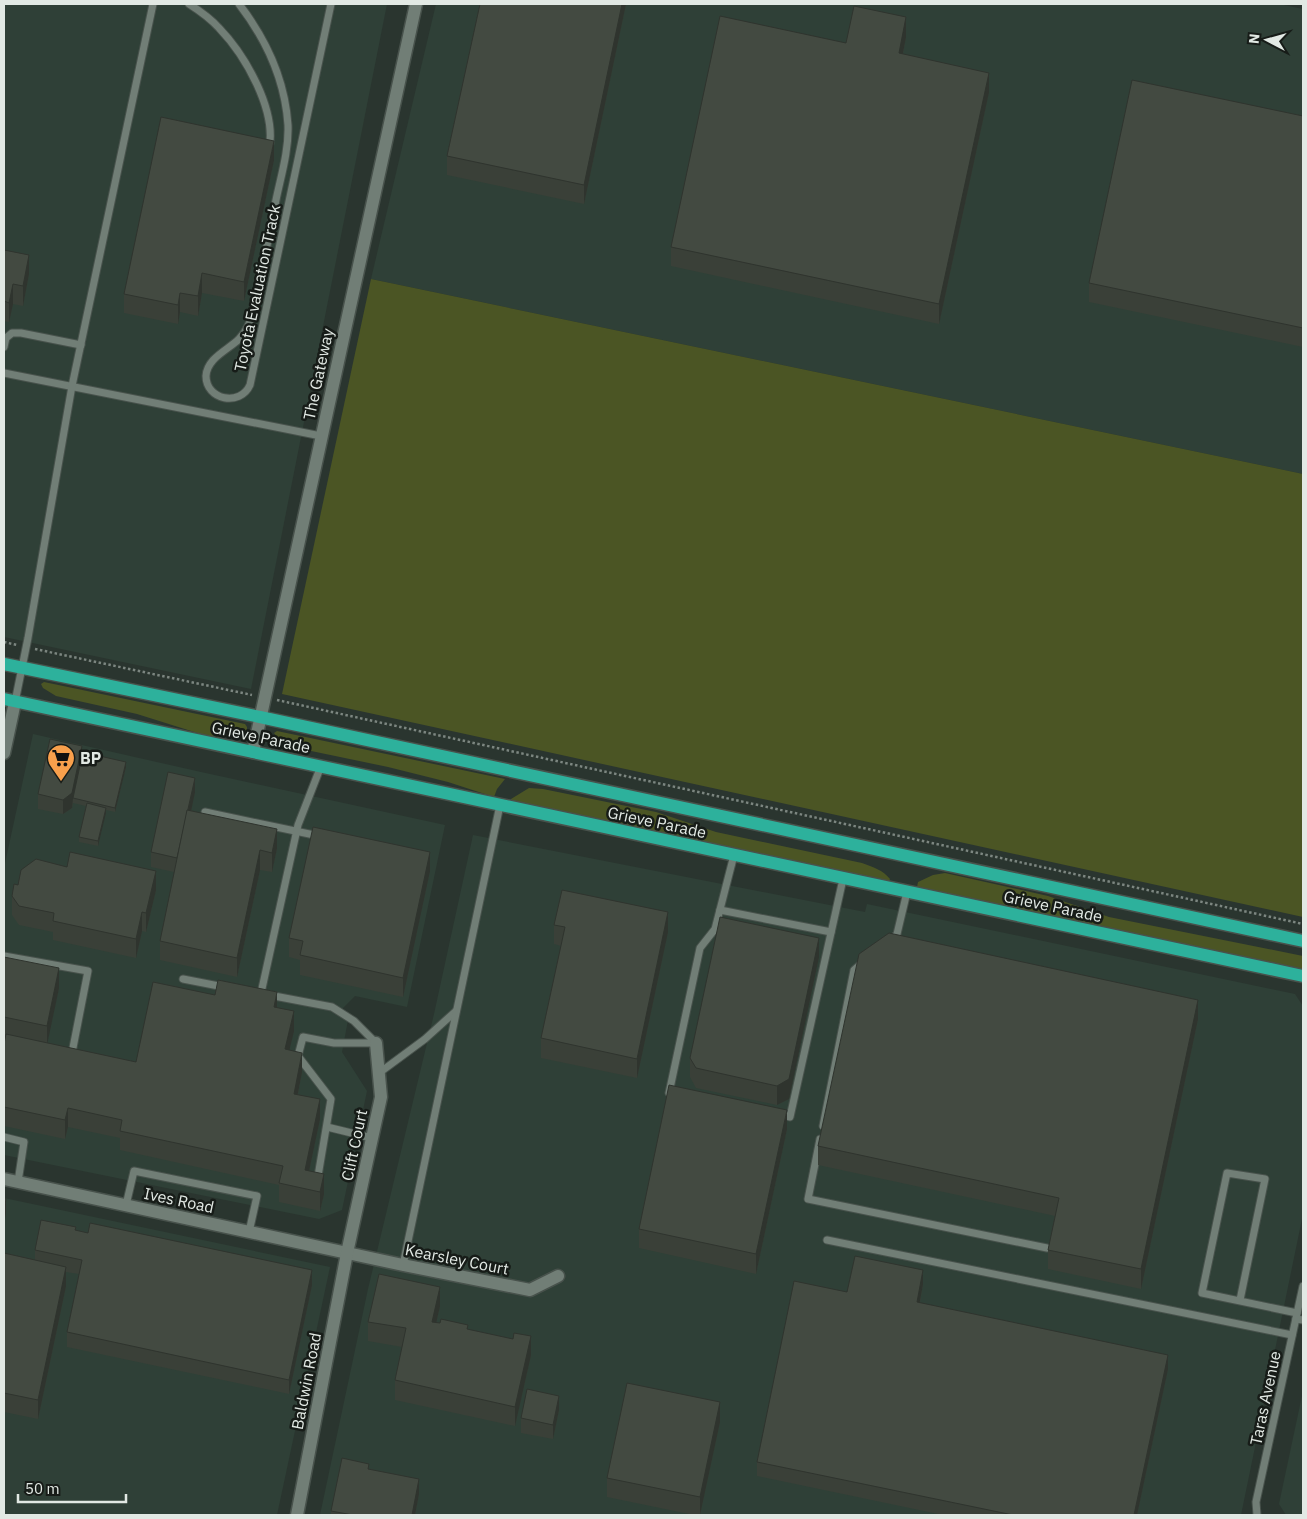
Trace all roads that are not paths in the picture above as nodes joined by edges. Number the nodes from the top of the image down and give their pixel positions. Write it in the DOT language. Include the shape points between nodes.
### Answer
graph roads {
  1 [pos="154,4"];
  2 [pos="189,4"];
  3 [pos="239,4"];
  4 [pos="331,4"];
  5 [pos="416,4"];
  6 [pos="267,159"];
  7 [pos="81,345"];
  8 [pos="4,347"];
  9 [pos="4,373"];
  10 [pos="72,386"];
  11 [pos="321,436"];
  12 [pos="4,664"];
  13 [pos="22,668"];
  14 [pos="9,701"];
  15 [pos="260,717"];
  16 [pos="253,752"];
  17 [pos="4,753"];
  18 [pos="321,766"];
  19 [pos="500,805"];
  20 [pos="205,812"];
  21 [pos="296,832"];
  22 [pos="324,838"];
  23 [pos="734,855"];
  24 [pos="843,878"];
  25 [pos="908,892"];
  26 [pos="720,910"];
  27 [pos="831,932"];
  28 [pos="1303,941"];
  29 [pos="889,943"];
  30 [pos="4,956"];
  31 [pos="866,960"];
  32 [pos="1303,976"];
  33 [pos="183,979"];
  34 [pos="232,988"];
  35 [pos="251,992"];
  36 [pos="261,994"];
  37 [pos="456,1011"];
  38 [pos="376,1043"];
  39 [pos="61,1056"];
  40 [pos="379,1073"];
  41 [pos="678,1095"];
  42 [pos="771,1113"];
  43 [pos="327,1127"];
  44 [pos="4,1137"];
  45 [pos="372,1138"];
  46 [pos="4,1179"];
  47 [pos="18,1182"];
  48 [pos="316,1184"];
  49 [pos="126,1205"];
  50 [pos="249,1232"];
  51 [pos="827,1240"];
  52 [pos="1047,1248"];
  53 [pos="347,1253"];
  54 [pos="403,1265"];
  55 [pos="558,1276"];
  56 [pos="1303,1286"];
  57 [pos="1302,1296"];
  58 [pos="1240,1300"];
  59 [pos="1299,1317"];
  60 [pos="1292,1335"];
  61 [pos="297,1515"];
  62 [pos="1257,1515"];
  1 -- 7 [label="lane"];
  2 -- 6 [label="lane" via="220,28 261,92 270,126"];
  3 -- 4 [label="lane, Toyota Evaluation Track" via="253,21 271,54 284,96 288,127 284,162 249,326 208,366 207,382 213,392 223,398 236,398 245,393 250,384"];
  5 -- 11 [label="street, The Gateway"];
  7 -- 8 [label="lane" via="21,332 6,338"];
  7 -- 10 [label="lane"];
  9 -- 10 [label="lane"];
  10 -- 11 [label="lane"];
  10 -- 13 [label="lane"];
  11 -- 15 [label="street, The Gateway"];
  12 -- 13 [label="main road, Grieve Parade"];
  13 -- 14 [label="lane"];
  13 -- 15 [label="main road, Grieve Parade"];
  14 -- 16 [label="main road, Grieve Parade"];
  14 -- 17 [label="street"];
  15 -- 16 [label="street, The Gateway"];
  15 -- 28 [label="main road, Grieve Parade"];
  16 -- 18 [label="main road, Grieve Parade"];
  18 -- 19 [label="main road, Grieve Parade"];
  18 -- 21 [label="lane"];
  19 -- 23 [label="main road, Grieve Parade"];
  19 -- 37 [label="lane"];
  20 -- 21 [label="lane"];
  21 -- 22 [label="lane"];
  21 -- 36 [label="lane"];
  23 -- 24 [label="main road, Grieve Parade"];
  23 -- 26 [label="lane"];
  24 -- 25 [label="main road, Grieve Parade"];
  24 -- 27 [label="lane"];
  25 -- 29 [label="lane" via="897,934"];
  25 -- 32 [label="main road, Grieve Parade"];
  26 -- 27 [label="lane"];
  26 -- 41 [label="lane" via="715,929 700,948 669,1093"];
  27 -- 42 [label="lane" via="790,1117"];
  30 -- 39 [label="lane" via="88,971 71,1058"];
  31 -- 52 [label="lane" via="854,970 808,1199"];
  33 -- 34 [label="lane"];
  35 -- 36 [label="lane"];
  36 -- 38 [label="lane" via="332,1007 354,1021"];
  37 -- 40 [label="lane"];
  37 -- 54 [label="lane"];
  38 -- 40 [label="street, Clift Court"];
  38 -- 43 [label="lane" via="334,1043 303,1037 298,1056 331,1099"];
  40 -- 45 [label="street, Clift Court" via="381,1097"];
  43 -- 45 [label="lane"];
  43 -- 48 [label="lane"];
  44 -- 47 [label="lane" via="24,1142"];
  45 -- 53 [label="street, Clift Court"];
  46 -- 47 [label="street, Ives Road"];
  47 -- 49 [label="street, Ives Road"];
  49 -- 50 [label="street, Ives Road"];
  49 -- 50 [label="lane" via="134,1171 257,1196"];
  50 -- 53 [label="street, Ives Road"];
  51 -- 60 [label="lane"];
  53 -- 54 [label="street, Kearsley Court"];
  53 -- 61 [label="street, Baldwin Road"];
  54 -- 55 [label="street, Kearsley Court" via="530,1290"];
  56 -- 57 [label="lane, Taras Avenue"];
  57 -- 59 [label="lane, Taras Avenue"];
  58 -- 58 [label="lane" via="1264,1179 1227,1173 1202,1293"];
  58 -- 59 [label="lane"];
  59 -- 60 [label="lane, Taras Avenue"];
  60 -- 62 [label="lane, Taras Avenue" via="1256,1502"];
}
